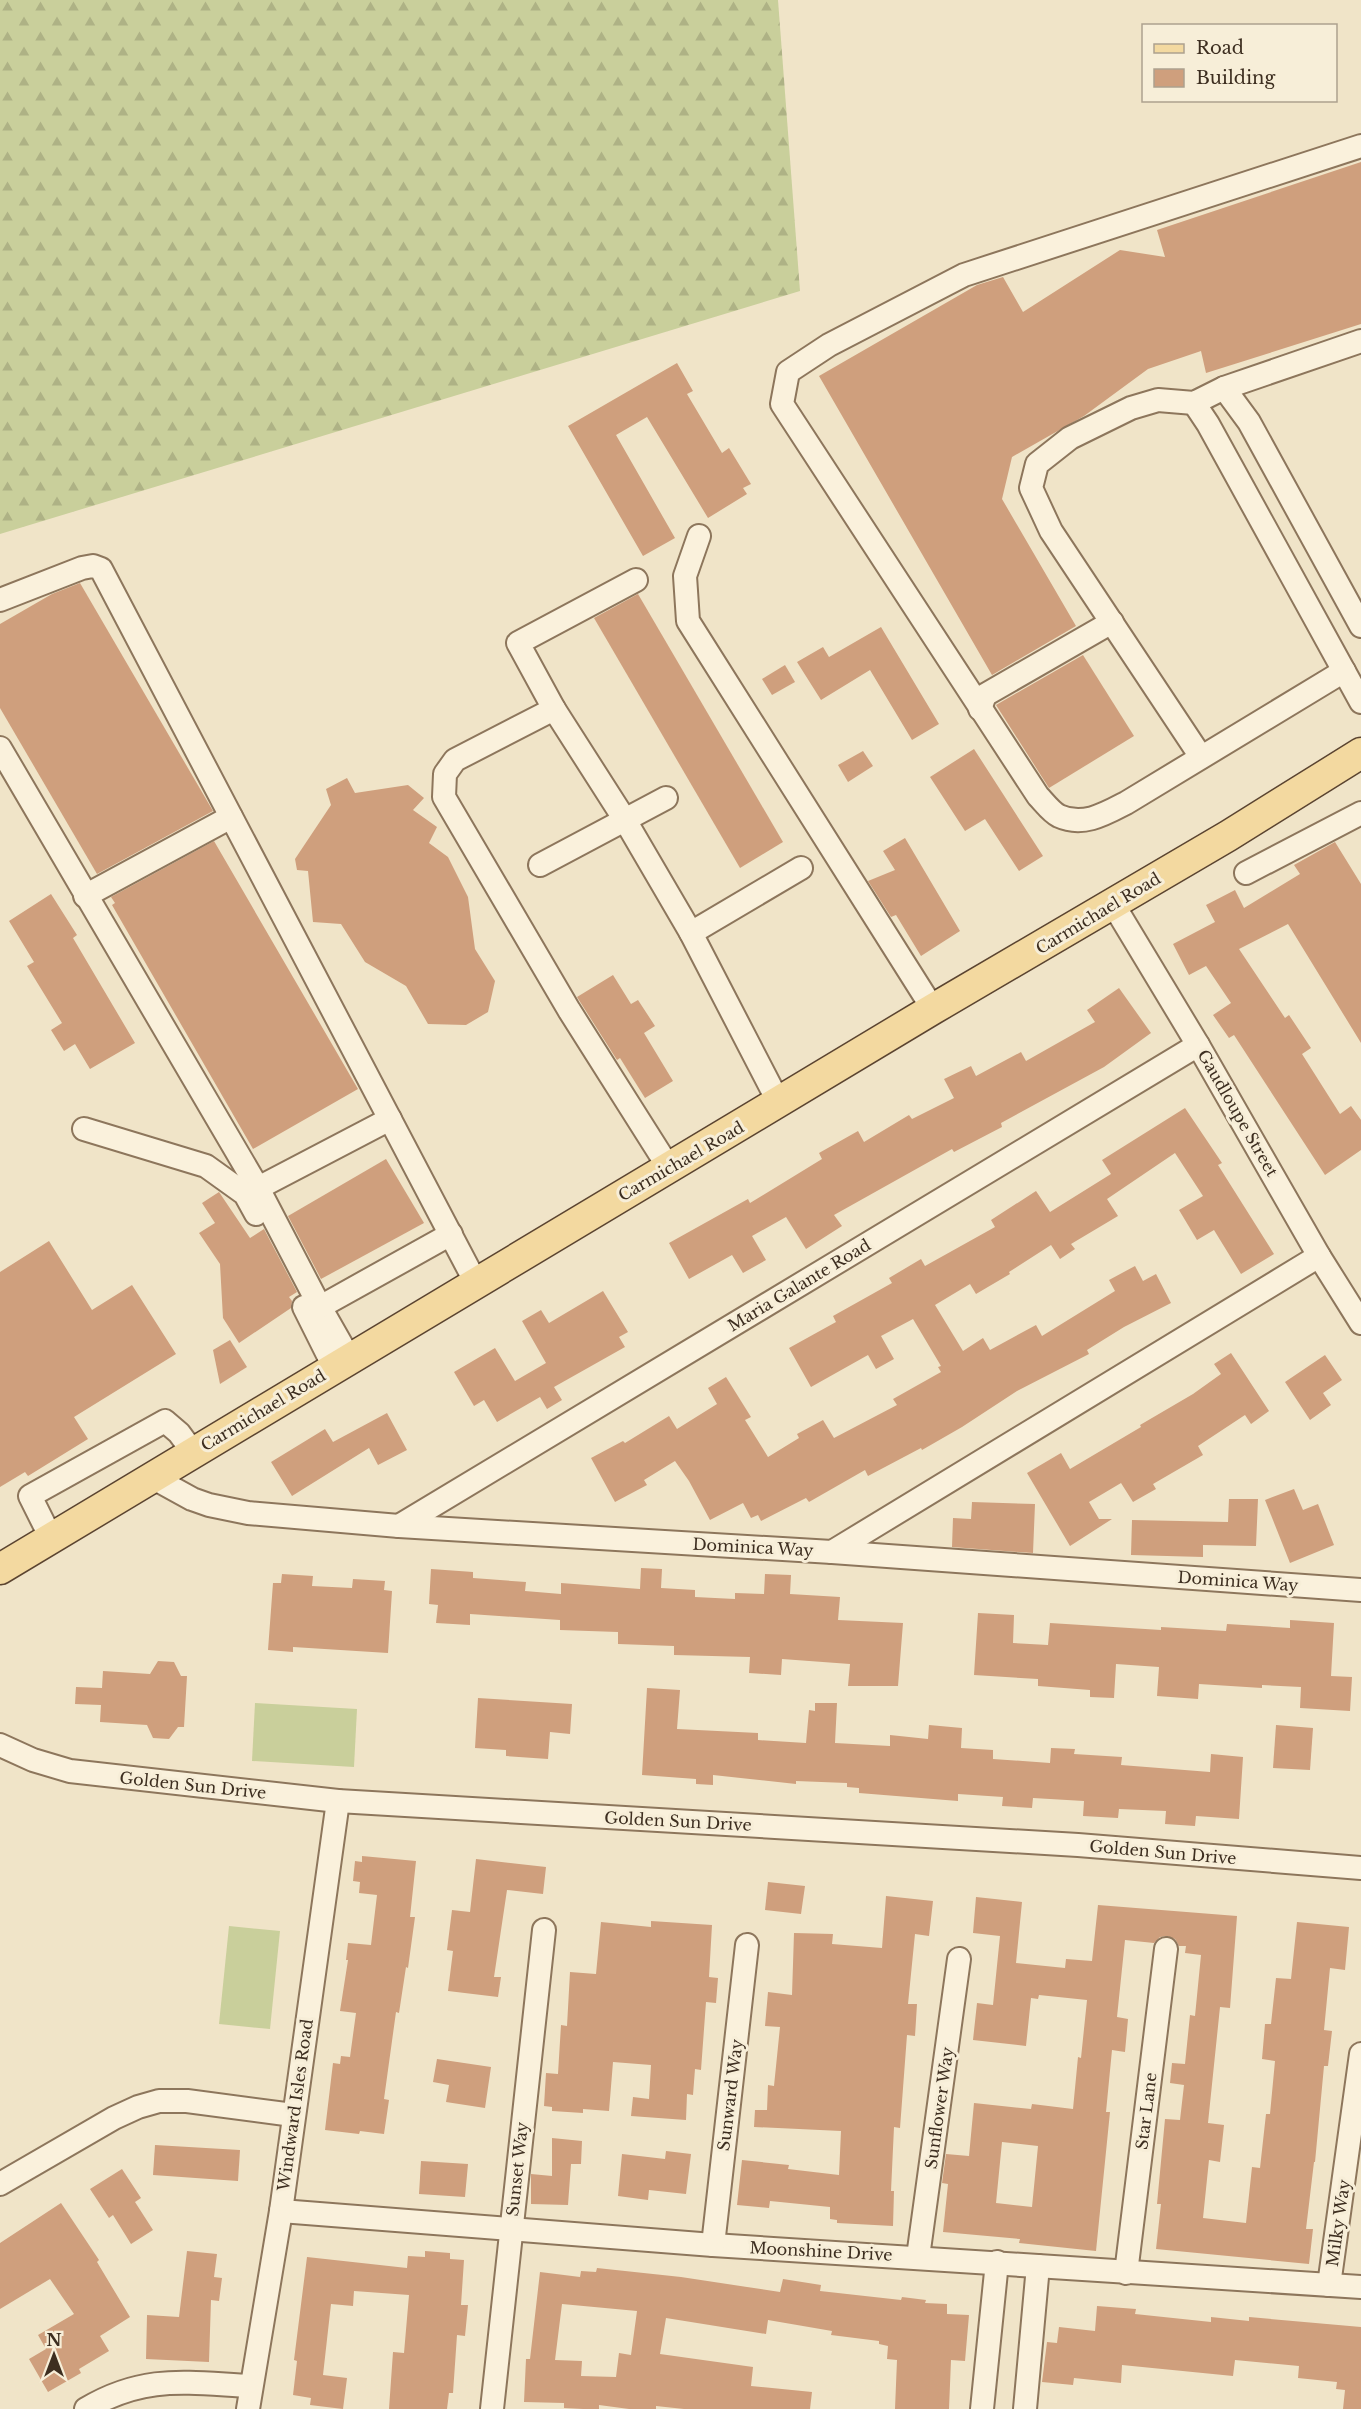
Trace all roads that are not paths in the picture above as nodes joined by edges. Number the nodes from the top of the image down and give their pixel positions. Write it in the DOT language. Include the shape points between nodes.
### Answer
graph roads {
  1 [pos="1361,146"];
  2 [pos="1361,341"];
  3 [pos="1224,388"];
  4 [pos="1194,403"];
  5 [pos="699,536"];
  6 [pos="636,580"];
  7 [pos="0,600"];
  8 [pos="1112,622"];
  9 [pos="1361,626"];
  10 [pos="1344,671"];
  11 [pos="1361,702"];
  12 [pos="554,709"];
  13 [pos="980,709"];
  14 [pos="0,748"];
  15 [pos="1361,753"];
  16 [pos="1201,757"];
  17 [pos="666,798"];
  18 [pos="1361,813"];
  19 [pos="231,817"];
  20 [pos="625,820"];
  21 [pos="540,866"];
  22 [pos="801,868"];
  23 [pos="1246,873"];
  24 [pos="85,896"];
  25 [pos="1113,904"];
  26 [pos="691,933"];
  27 [pos="933,1010"];
  28 [pos="1198,1045"];
  29 [pos="779,1102"];
  30 [pos="390,1119"];
  31 [pos="84,1129"];
  32 [pos="669,1168"];
  33 [pos="258,1188"];
  34 [pos="451,1234"];
  35 [pos="1319,1256"];
  36 [pos="476,1283"];
  37 [pos="320,1307"];
  38 [pos="1361,1323"];
  39 [pos="342,1363"];
  40 [pos="193,1452"];
  41 [pos="152,1477"];
  42 [pos="399,1526"];
  43 [pos="51,1538"];
  44 [pos="832,1552"];
  45 [pos="0,1569"];
  46 [pos="1361,1590"];
  47 [pos="0,1745"];
  48 [pos="338,1801"];
  49 [pos="1361,1868"];
  50 [pos="544,1930"];
  51 [pos="747,1945"];
  52 [pos="1166,1949"];
  53 [pos="959,1959"];
  54 [pos="1361,2054"];
  55 [pos="293,2115"];
  56 [pos="0,2184"];
  57 [pos="281,2211"];
  58 [pos="510,2229"];
  59 [pos="713,2245"];
  60 [pos="918,2257"];
  61 [pos="997,2262"];
  62 [pos="1038,2266"];
  63 [pos="1126,2273"];
  64 [pos="1329,2285"];
  65 [pos="1361,2287"];
  66 [pos="251,2386"];
  67 [pos="86,2409"];
  68 [pos="248,2409"];
  69 [pos="492,2409"];
  70 [pos="982,2409"];
  71 [pos="1025,2409"];
  1 -- 13 [label="street" via="964,275 829,345 788,372 782,404"];
  2 -- 3 [label="street"];
  3 -- 4 [label="street"];
  3 -- 9 [label="street" via="1249,423"];
  4 -- 8 [label="street" via="1158,400 1131,408 1070,438 1036,464 1031,488 1051,531"];
  4 -- 10 [label="street"];
  5 -- 27 [label="street" via="685,576 688,621"];
  6 -- 12 [label="street" via="518,643"];
  7 -- 19 [label="street" via="82,568 101,569"];
  8 -- 13 [label="street" via="986,695"];
  8 -- 16 [label="street"];
  10 -- 11 [label="street"];
  10 -- 16 [label="street"];
  12 -- 20 [label="street"];
  12 -- 32 [label="street" via="455,760 445,774 444,797 569,1010"];
  13 -- 16 [label="street" via="1038,796 1058,816 1076,820 1097,818"];
  14 -- 24 [label="street"];
  15 -- 25 [label="main road, Carmichael Road"];
  17 -- 20 [label="street"];
  18 -- 23 [label="street"];
  19 -- 24 [label="street"];
  19 -- 30 [label="street"];
  20 -- 21 [label="street"];
  20 -- 26 [label="street"];
  22 -- 26 [label="street"];
  24 -- 33 [label="street"];
  25 -- 27 [label="main road, Carmichael Road"];
  25 -- 28 [label="street, Gaudloupe Street"];
  26 -- 29 [label="street"];
  27 -- 29 [label="main road, Carmichael Road"];
  28 -- 35 [label="street, Gaudloupe Street"];
  28 -- 42 [label="street, Maria Galante Road"];
  29 -- 32 [label="main road, Carmichael Road"];
  30 -- 33 [label="street"];
  30 -- 34 [label="street"];
  31 -- 39 [label="street" via="206,1166 245,1194"];
  32 -- 36 [label="main road, Carmichael Road"];
  33 -- 37 [label="street"];
  34 -- 36 [label="street"];
  34 -- 37 [label="street"];
  35 -- 38 [label="street, Gaudloupe Street"];
  35 -- 44 [label="street"];
  36 -- 39 [label="main road, Carmichael Road"];
  37 -- 39 [label="street"];
  39 -- 40 [label="main road, Carmichael Road"];
  40 -- 41 [label="main road, Carmichael Road"];
  40 -- 43 [label="street" via="165,1421 30,1497"];
  41 -- 42 [label="street, Dominica Way" via="192,1499 237,1512"];
  41 -- 43 [label="main road, Carmichael Road"];
  42 -- 44 [label="street, Dominica Way"];
  43 -- 45 [label="main road, Carmichael Road"];
  44 -- 46 [label="street, Dominica Way"];
  47 -- 48 [label="street, Golden Sun Drive" via="70,1771"];
  48 -- 49 [label="street, Golden Sun Drive" via="1078,1845"];
  48 -- 55 [label="street, Windward Isles Road"];
  50 -- 58 [label="street, Sunset Way"];
  51 -- 59 [label="street, Sunward Way"];
  52 -- 63 [label="street, Star Lane"];
  53 -- 60 [label="street, Sunflower Way"];
  54 -- 64 [label="street, Milky Way"];
  55 -- 56 [label="street" via="159,2101 114,2118"];
  55 -- 57 [label="street, Windward Isles Road"];
  57 -- 58 [label="street, Moonshine Drive"];
  57 -- 66 [label="street, Windward Isles Road"];
  58 -- 59 [label="street, Moonshine Drive"];
  58 -- 69 [label="street, Sunset Way"];
  59 -- 60 [label="street, Moonshine Drive"];
  60 -- 61 [label="street, Moonshine Drive"];
  61 -- 62 [label="street, Moonshine Drive"];
  61 -- 70 [label="street"];
  62 -- 63 [label="street, Moonshine Drive"];
  62 -- 71 [label="street"];
  63 -- 64 [label="street, Moonshine Drive"];
  64 -- 65 [label="street, Moonshine Drive"];
  66 -- 67 [label="street" via="144,2384"];
  66 -- 68 [label="street, Windward Isles Road"];
}
